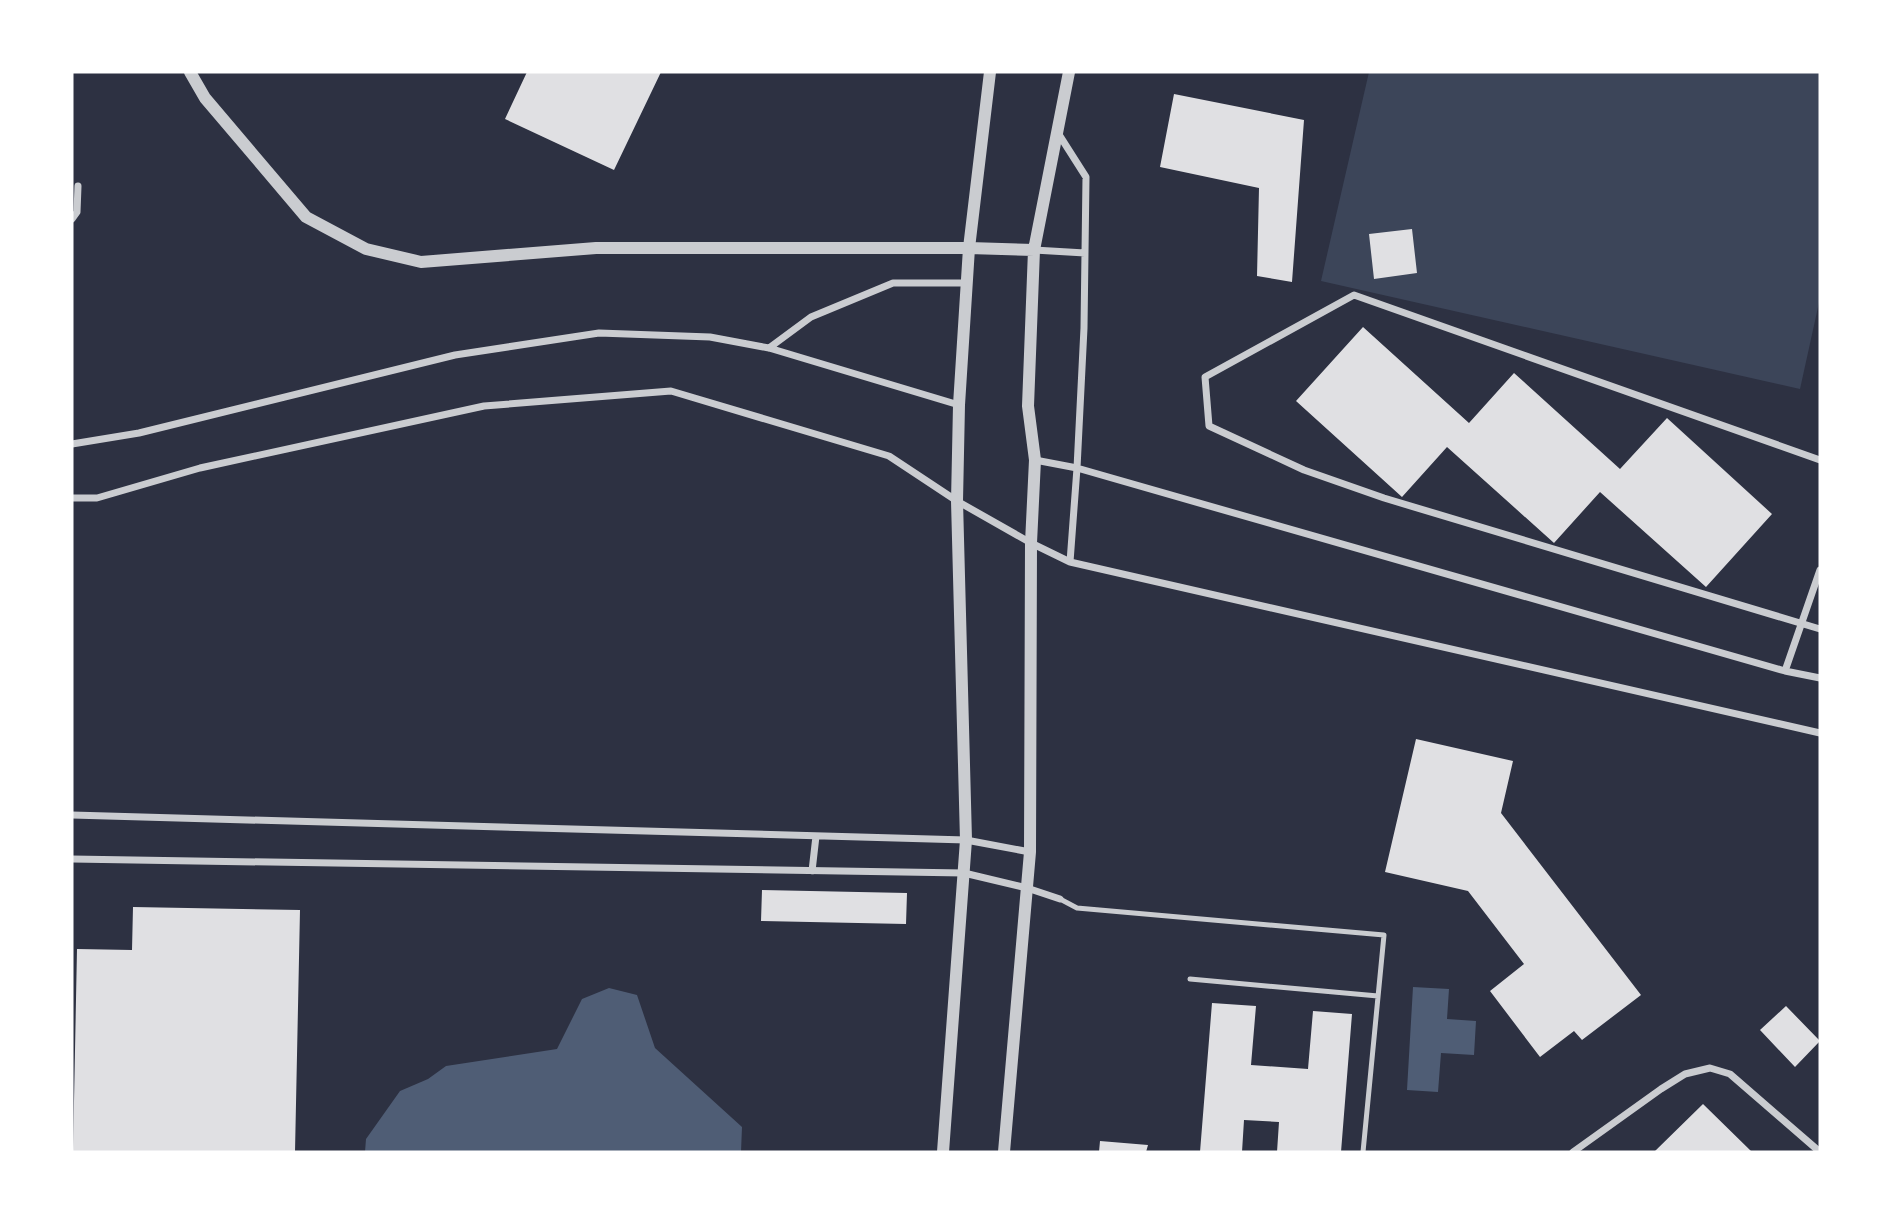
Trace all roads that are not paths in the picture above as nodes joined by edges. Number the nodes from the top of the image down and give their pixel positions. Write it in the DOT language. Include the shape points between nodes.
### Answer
graph roads {
  1 [pos="190,72"];
  2 [pos="990,72"];
  3 [pos="1069,72"];
  4 [pos="1057,132"];
  5 [pos="78,186"];
  6 [pos="72,219"];
  7 [pos="969,248"];
  8 [pos="1034,250"];
  9 [pos="1085,253"];
  10 [pos="966,283"];
  11 [pos="769,348"];
  12 [pos="959,405"];
  13 [pos="72,444"];
  14 [pos="1035,460"];
  15 [pos="1820,460"];
  16 [pos="1077,468"];
  17 [pos="72,498"];
  18 [pos="957,501"];
  19 [pos="1031,543"];
  20 [pos="1070,562"];
  21 [pos="1820,570"];
  22 [pos="1802,623"];
  23 [pos="1820,629"];
  24 [pos="1785,671"];
  25 [pos="1820,678"];
  26 [pos="1820,733"];
  27 [pos="72,815"];
  28 [pos="816,836"];
  29 [pos="966,840"];
  30 [pos="1030,852"];
  31 [pos="72,859"];
  32 [pos="812,871"];
  33 [pos="964,873"];
  34 [pos="1027,888"];
  35 [pos="1060,899"];
  36 [pos="1190,979"];
  37 [pos="1378,996"];
  38 [pos="943,1152"];
  39 [pos="1004,1152"];
  40 [pos="1363,1152"];
  41 [pos="1576,1152"];
  42 [pos="1820,1152"];
  1 -- 7 [label="street" via="205,97 306,217 366,249 421,262 596,248"];
  2 -- 7 [label="street"];
  3 -- 4 [label="street"];
  4 -- 8 [label="street"];
  4 -- 9 [label="street" via="1086,177"];
  5 -- 6 [label="street" via="77,212"];
  7 -- 8 [label="street"];
  7 -- 10 [label="street"];
  8 -- 9 [label="street"];
  8 -- 14 [label="street" via="1028,406"];
  9 -- 16 [label="street"];
  10 -- 11 [label="street" via="893,283 811,317"];
  10 -- 12 [label="street"];
  11 -- 12 [label="street"];
  11 -- 13 [label="street" via="710,337 599,333 455,355 139,433"];
  12 -- 18 [label="street"];
  14 -- 16 [label="street"];
  14 -- 19 [label="street"];
  15 -- 22 [label="street" via="1354,295 1205,377 1209,426 1304,470"];
  16 -- 20 [label="street"];
  16 -- 24 [label="street"];
  17 -- 18 [label="street" via="97,498 200,468 484,406 671,391 889,456"];
  18 -- 19 [label="street"];
  18 -- 29 [label="street"];
  19 -- 20 [label="street"];
  19 -- 30 [label="street"];
  20 -- 26 [label="street"];
  21 -- 22 [label="street"];
  22 -- 23 [label="street"];
  22 -- 24 [label="street"];
  24 -- 25 [label="street"];
  27 -- 28 [label="street"];
  28 -- 29 [label="street"];
  28 -- 32 [label="street"];
  29 -- 30 [label="street"];
  29 -- 33 [label="street"];
  30 -- 34 [label="street"];
  31 -- 32 [label="street"];
  32 -- 33 [label="street"];
  33 -- 34 [label="street"];
  33 -- 38 [label="street"];
  34 -- 35 [label="street"];
  34 -- 39 [label="street"];
  35 -- 37 [label="lane" via="1077,908 1384,934"];
  36 -- 37 [label="lane"];
  37 -- 40 [label="lane"];
  41 -- 42 [label="street" via="1661,1089 1685,1074 1710,1068 1730,1074"];
}
